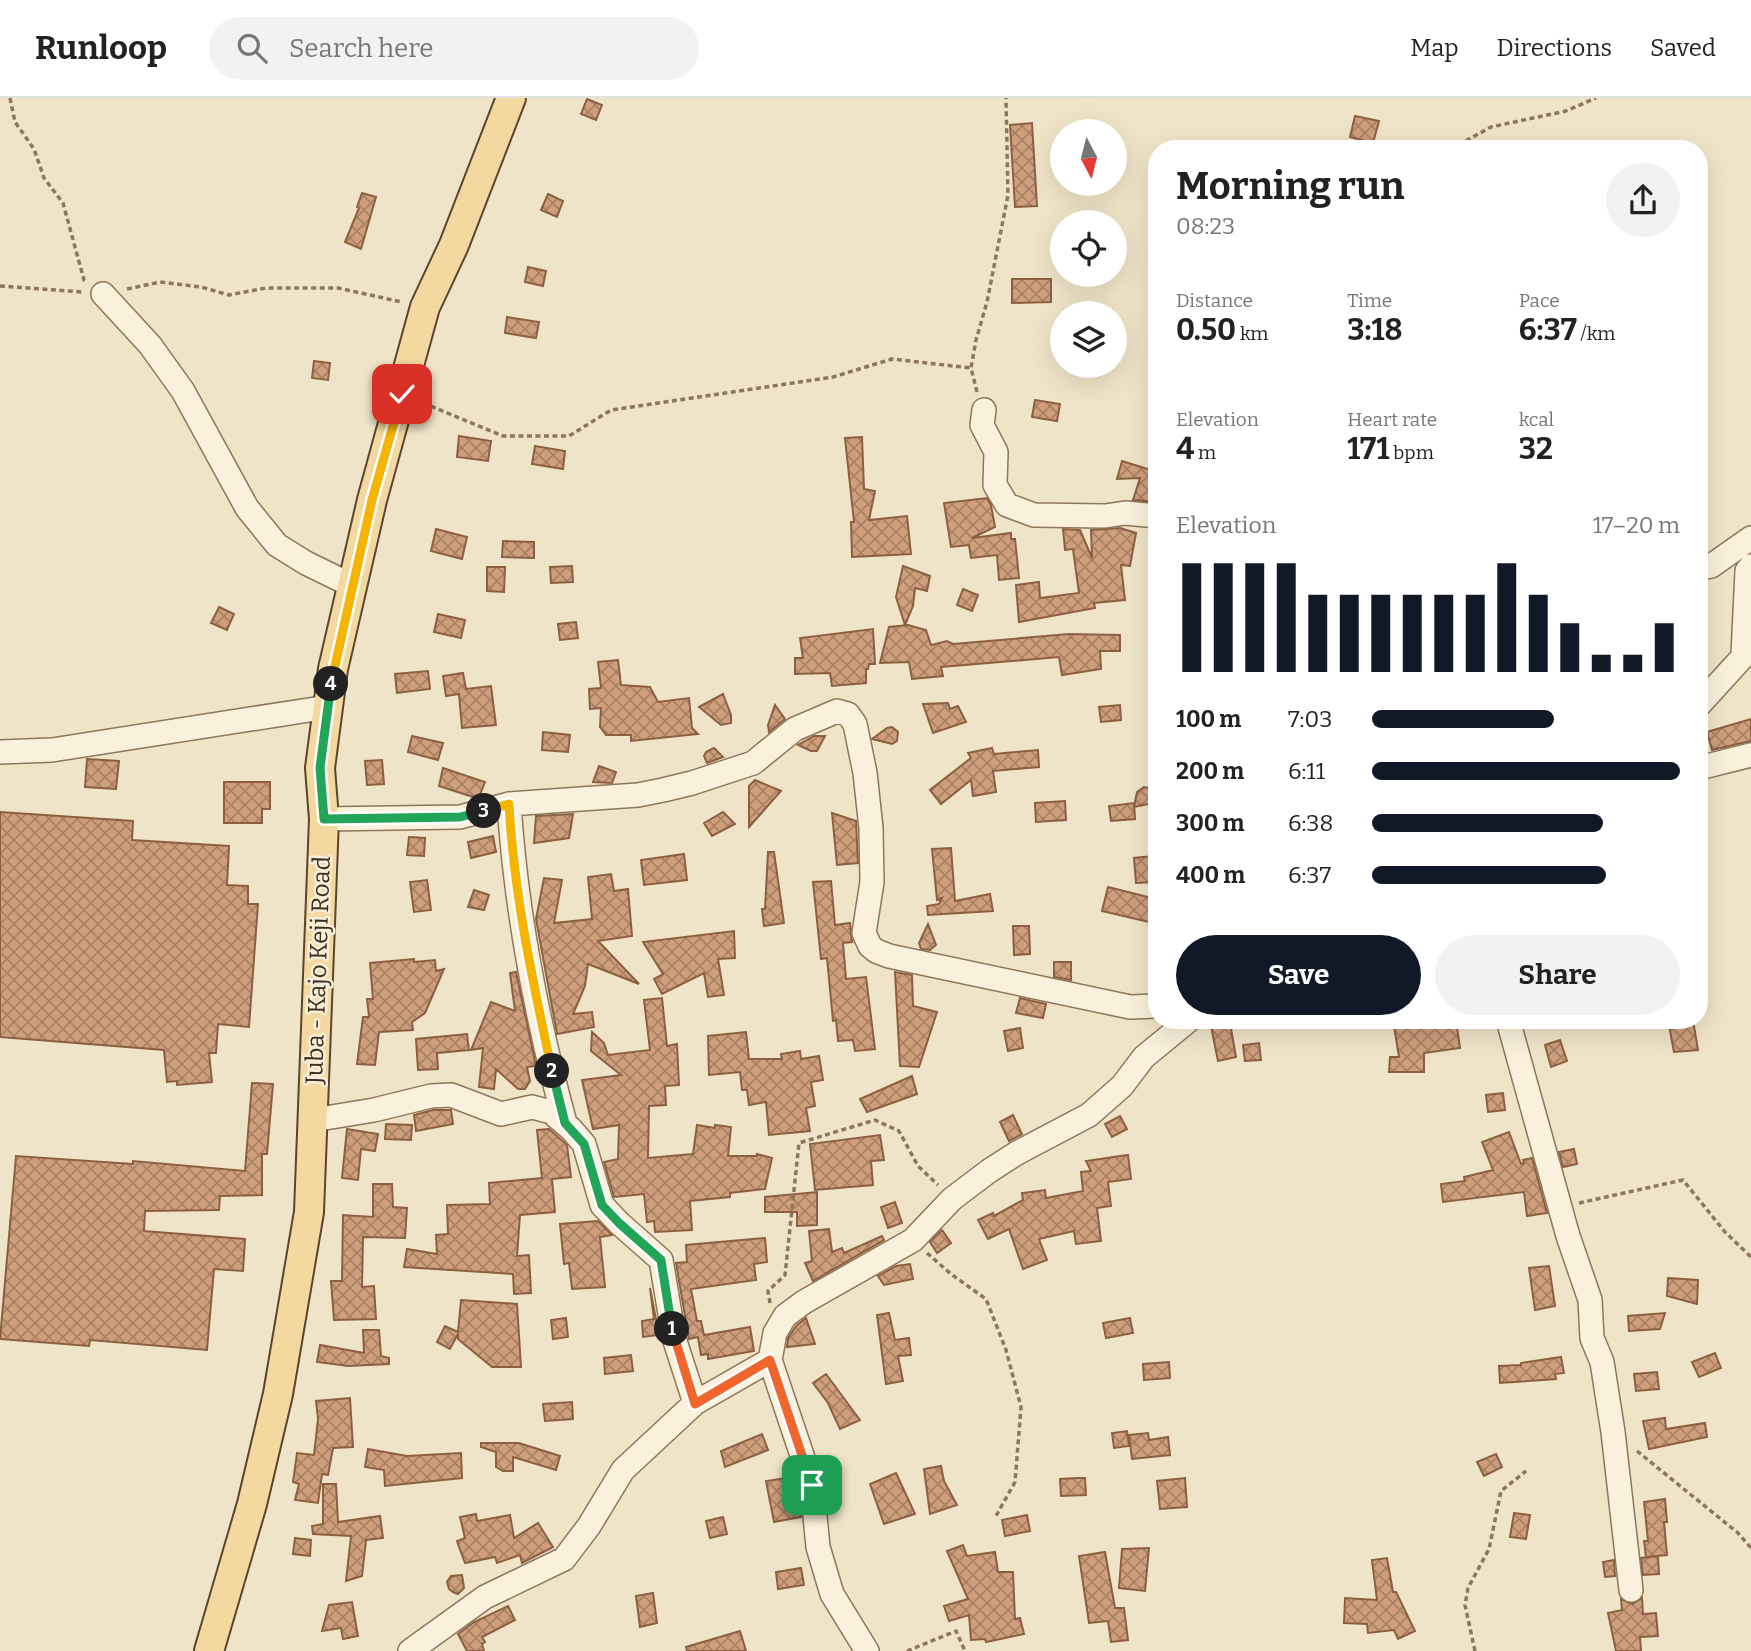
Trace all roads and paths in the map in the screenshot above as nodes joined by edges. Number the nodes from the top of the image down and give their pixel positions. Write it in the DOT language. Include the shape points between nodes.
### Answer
graph roads {
  1 [pos="10,98"];
  2 [pos="512,98"];
  3 [pos="1006,98"];
  4 [pos="1596,98"];
  5 [pos="1467,140"];
  6 [pos="0,286"];
  7 [pos="103,294"];
  8 [pos="425,307"];
  9 [pos="971,368"];
  10 [pos="402,394"];
  11 [pos="985,410"];
  12 [pos="1148,515"];
  13 [pos="1751,538"];
  14 [pos="1751,566"];
  15 [pos="1708,567"];
  16 [pos="352,586"];
  17 [pos="1747,651"];
  18 [pos="1708,695"];
  19 [pos="328,707"];
  20 [pos="0,752"];
  21 [pos="1751,755"];
  22 [pos="1708,766"];
  23 [pos="509,804"];
  24 [pos="324,819"];
  25 [pos="1148,1006"];
  26 [pos="1178,1029"];
  27 [pos="1510,1029"];
  28 [pos="313,1120"];
  29 [pos="565,1123"];
  30 [pos="952,1199"];
  31 [pos="1559,1203"];
  32 [pos="913,1240"];
  33 [pos="1751,1257"];
  34 [pos="775,1333"];
  35 [pos="770,1360"];
  36 [pos="695,1404"];
  37 [pos="1613,1432"];
  38 [pos="1526,1471"];
  39 [pos="996,1516"];
  40 [pos="1751,1548"];
  41 [pos="1631,1590"];
  42 [pos="209,1651"];
  43 [pos="410,1651"];
  44 [pos="867,1651"];
  45 [pos="907,1651"];
  46 [pos="965,1651"];
  47 [pos="1475,1651"];
  1 -- 7 [label="path" via="15,122 34,149 44,178 63,203 84,280"];
  2 -- 8 [label="main road, Juba - Kajo Keji Road"];
  3 -- 9 [label="path" via="1008,195"];
  4 -- 5 [label="path" via="1566,111 1491,127"];
  6 -- 7 [label="path"];
  7 -- 8 [label="path" via="160,282 201,286 229,295 266,288 338,288"];
  7 -- 16 [label="street" via="150,345 183,391 247,508 277,545"];
  8 -- 10 [label="main road, Juba - Kajo Keji Road"];
  9 -- 10 [label="path" via="892,359 833,377 611,410 569,436 503,436"];
  9 -- 11 [label="path"];
  10 -- 16 [label="main road, Juba - Kajo Keji Road"];
  11 -- 12 [label="street" via="982,425 996,452 995,485 1007,505 1034,515"];
  13 -- 15 [label="street"];
  14 -- 17 [label="street" via="1747,571"];
  16 -- 19 [label="main road, Juba - Kajo Keji Road"];
  17 -- 18 [label="street"];
  19 -- 20 [label="street" via="52,750"];
  19 -- 24 [label="main road, Juba - Kajo Keji Road" via="320,768"];
  21 -- 22 [label="street"];
  23 -- 24 [label="street" via="460,817"];
  23 -- 25 [label="street" via="638,795 692,783 753,763 795,729 837,711 848,714 855,724 865,773 871,828 872,882 864,933 870,946 889,956 1130,1007"];
  23 -- 29 [label="street" via="521,919"];
  24 -- 28 [label="main road, Juba - Kajo Keji Road"];
  26 -- 30 [label="street" via="1089,1115 1017,1153"];
  27 -- 31 [label="street"];
  28 -- 29 [label="street" via="452,1095 501,1114 532,1107 551,1112"];
  28 -- 42 [label="main road, Juba - Kajo Keji Road" via="309,1212 278,1394"];
  29 -- 36 [label="street" via="584,1144 602,1205 661,1260 674,1338"];
  30 -- 32 [label="street"];
  30 -- 34 [label="path" via="918,1166 899,1131 875,1119 799,1143 785,1275 768,1291"];
  31 -- 33 [label="path" via="1580,1203 1683,1180 1724,1232"];
  31 -- 37 [label="street" via="1590,1300 1592,1338 1602,1362"];
  32 -- 34 [label="street" via="804,1302 785,1316"];
  32 -- 39 [label="path" via="986,1300 1006,1350 1021,1407 1015,1482"];
  34 -- 35 [label="street"];
  35 -- 36 [label="street"];
  35 -- 44 [label="street" via="812,1485 818,1547 832,1594"];
  36 -- 43 [label="street" via="623,1469 564,1559 485,1597"];
  37 -- 40 [label="path"];
  37 -- 41 [label="street"];
  38 -- 47 [label="path" via="1501,1490 1489,1549 1468,1588 1465,1605"];
  45 -- 46 [label="path" via="956,1631"];
}
